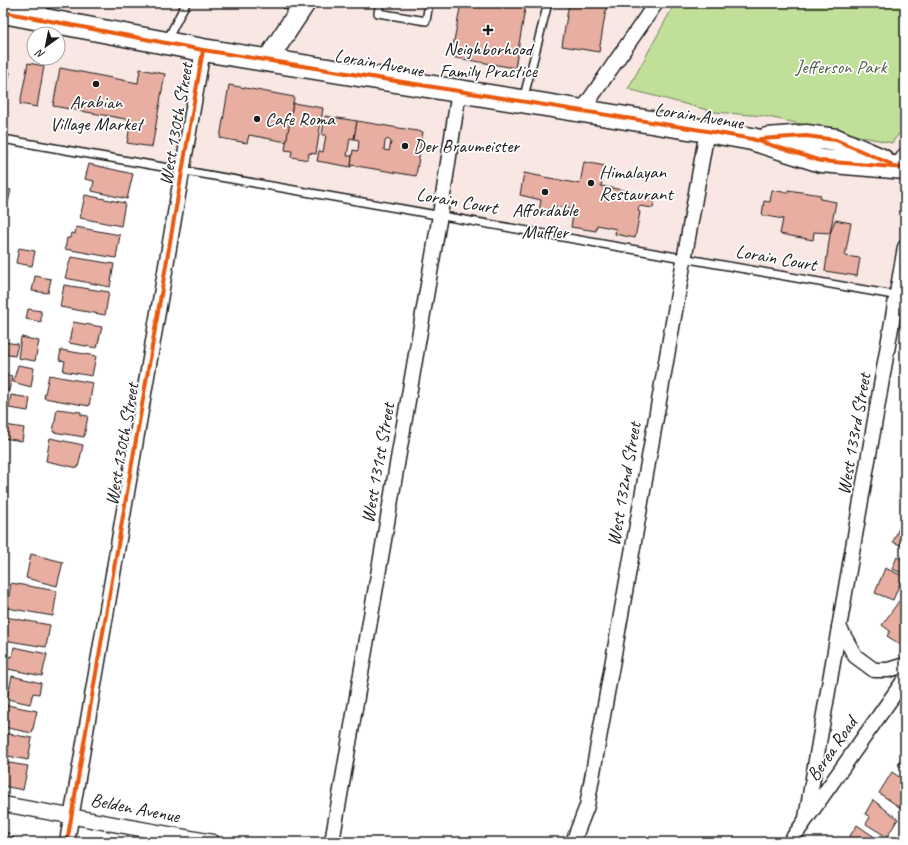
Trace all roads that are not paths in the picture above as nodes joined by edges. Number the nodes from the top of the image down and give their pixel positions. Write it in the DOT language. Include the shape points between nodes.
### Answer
graph roads {
  1 [pos="186,3"];
  2 [pos="380,3"];
  3 [pos="429,3"];
  4 [pos="548,3"];
  5 [pos="656,3"];
  6 [pos="296,6"];
  7 [pos="38,10"];
  8 [pos="3,12"];
  9 [pos="166,43"];
  10 [pos="203,50"];
  11 [pos="268,59"];
  12 [pos="459,91"];
  13 [pos="522,102"];
  14 [pos="581,112"];
  15 [pos="707,131"];
  16 [pos="3,139"];
  17 [pos="902,163"];
  18 [pos="183,170"];
  19 [pos="440,214"];
  20 [pos="905,247"];
  21 [pos="683,258"];
  22 [pos="901,296"];
  23 [pos="839,627"];
  24 [pos="905,665"];
  25 [pos="905,678"];
  26 [pos="3,804"];
  27 [pos="72,815"];
  28 [pos="806,818"];
  29 [pos="67,842"];
  30 [pos="213,842"];
  31 [pos="332,842"];
  32 [pos="573,842"];
  33 [pos="790,842"];
  1 -- 9 [label="lane"];
  2 -- 3 [label="lane" via="378,13 426,21"];
  4 -- 13 [label="lane"];
  5 -- 14 [label="street"];
  6 -- 11 [label="main road"];
  7 -- 8 [label="main road, Lorain Avenue"];
  7 -- 9 [label="main road, Lorain Avenue"];
  9 -- 10 [label="main road, Lorain Avenue"];
  10 -- 11 [label="main road, Lorain Avenue"];
  10 -- 18 [label="street, West 130th Street"];
  11 -- 12 [label="main road, Lorain Avenue"];
  12 -- 13 [label="main road, Lorain Avenue"];
  12 -- 19 [label="street, West 131st Street"];
  13 -- 14 [label="main road, Lorain Avenue"];
  14 -- 15 [label="main road, Lorain Avenue"];
  15 -- 17 [label="main road, Lorain Avenue" via="752,139 821,161"];
  15 -- 21 [label="street, West 132nd Street"];
  16 -- 18 [label="lane, Lorain Court"];
  18 -- 19 [label="lane, Lorain Court"];
  18 -- 27 [label="street, West 130th Street"];
  19 -- 21 [label="lane, Lorain Court"];
  19 -- 31 [label="street, West 131st Street"];
  20 -- 22 [label="street, West 133rd Street"];
  21 -- 22 [label="lane, Lorain Court"];
  21 -- 32 [label="street, West 132nd Street" via="587,806"];
  22 -- 23 [label="street, West 133rd Street"];
  23 -- 24 [label="street" via="855,656 874,670 888,670"];
  23 -- 28 [label="street, West 133rd Street"];
  25 -- 28 [label="street, Berea Road"];
  26 -- 27 [label="street, Belden Avenue"];
  27 -- 29 [label="street, West 130th Street"];
  27 -- 30 [label="street, Belden Avenue"];
  28 -- 33 [label="street, Berea Road"];
}
